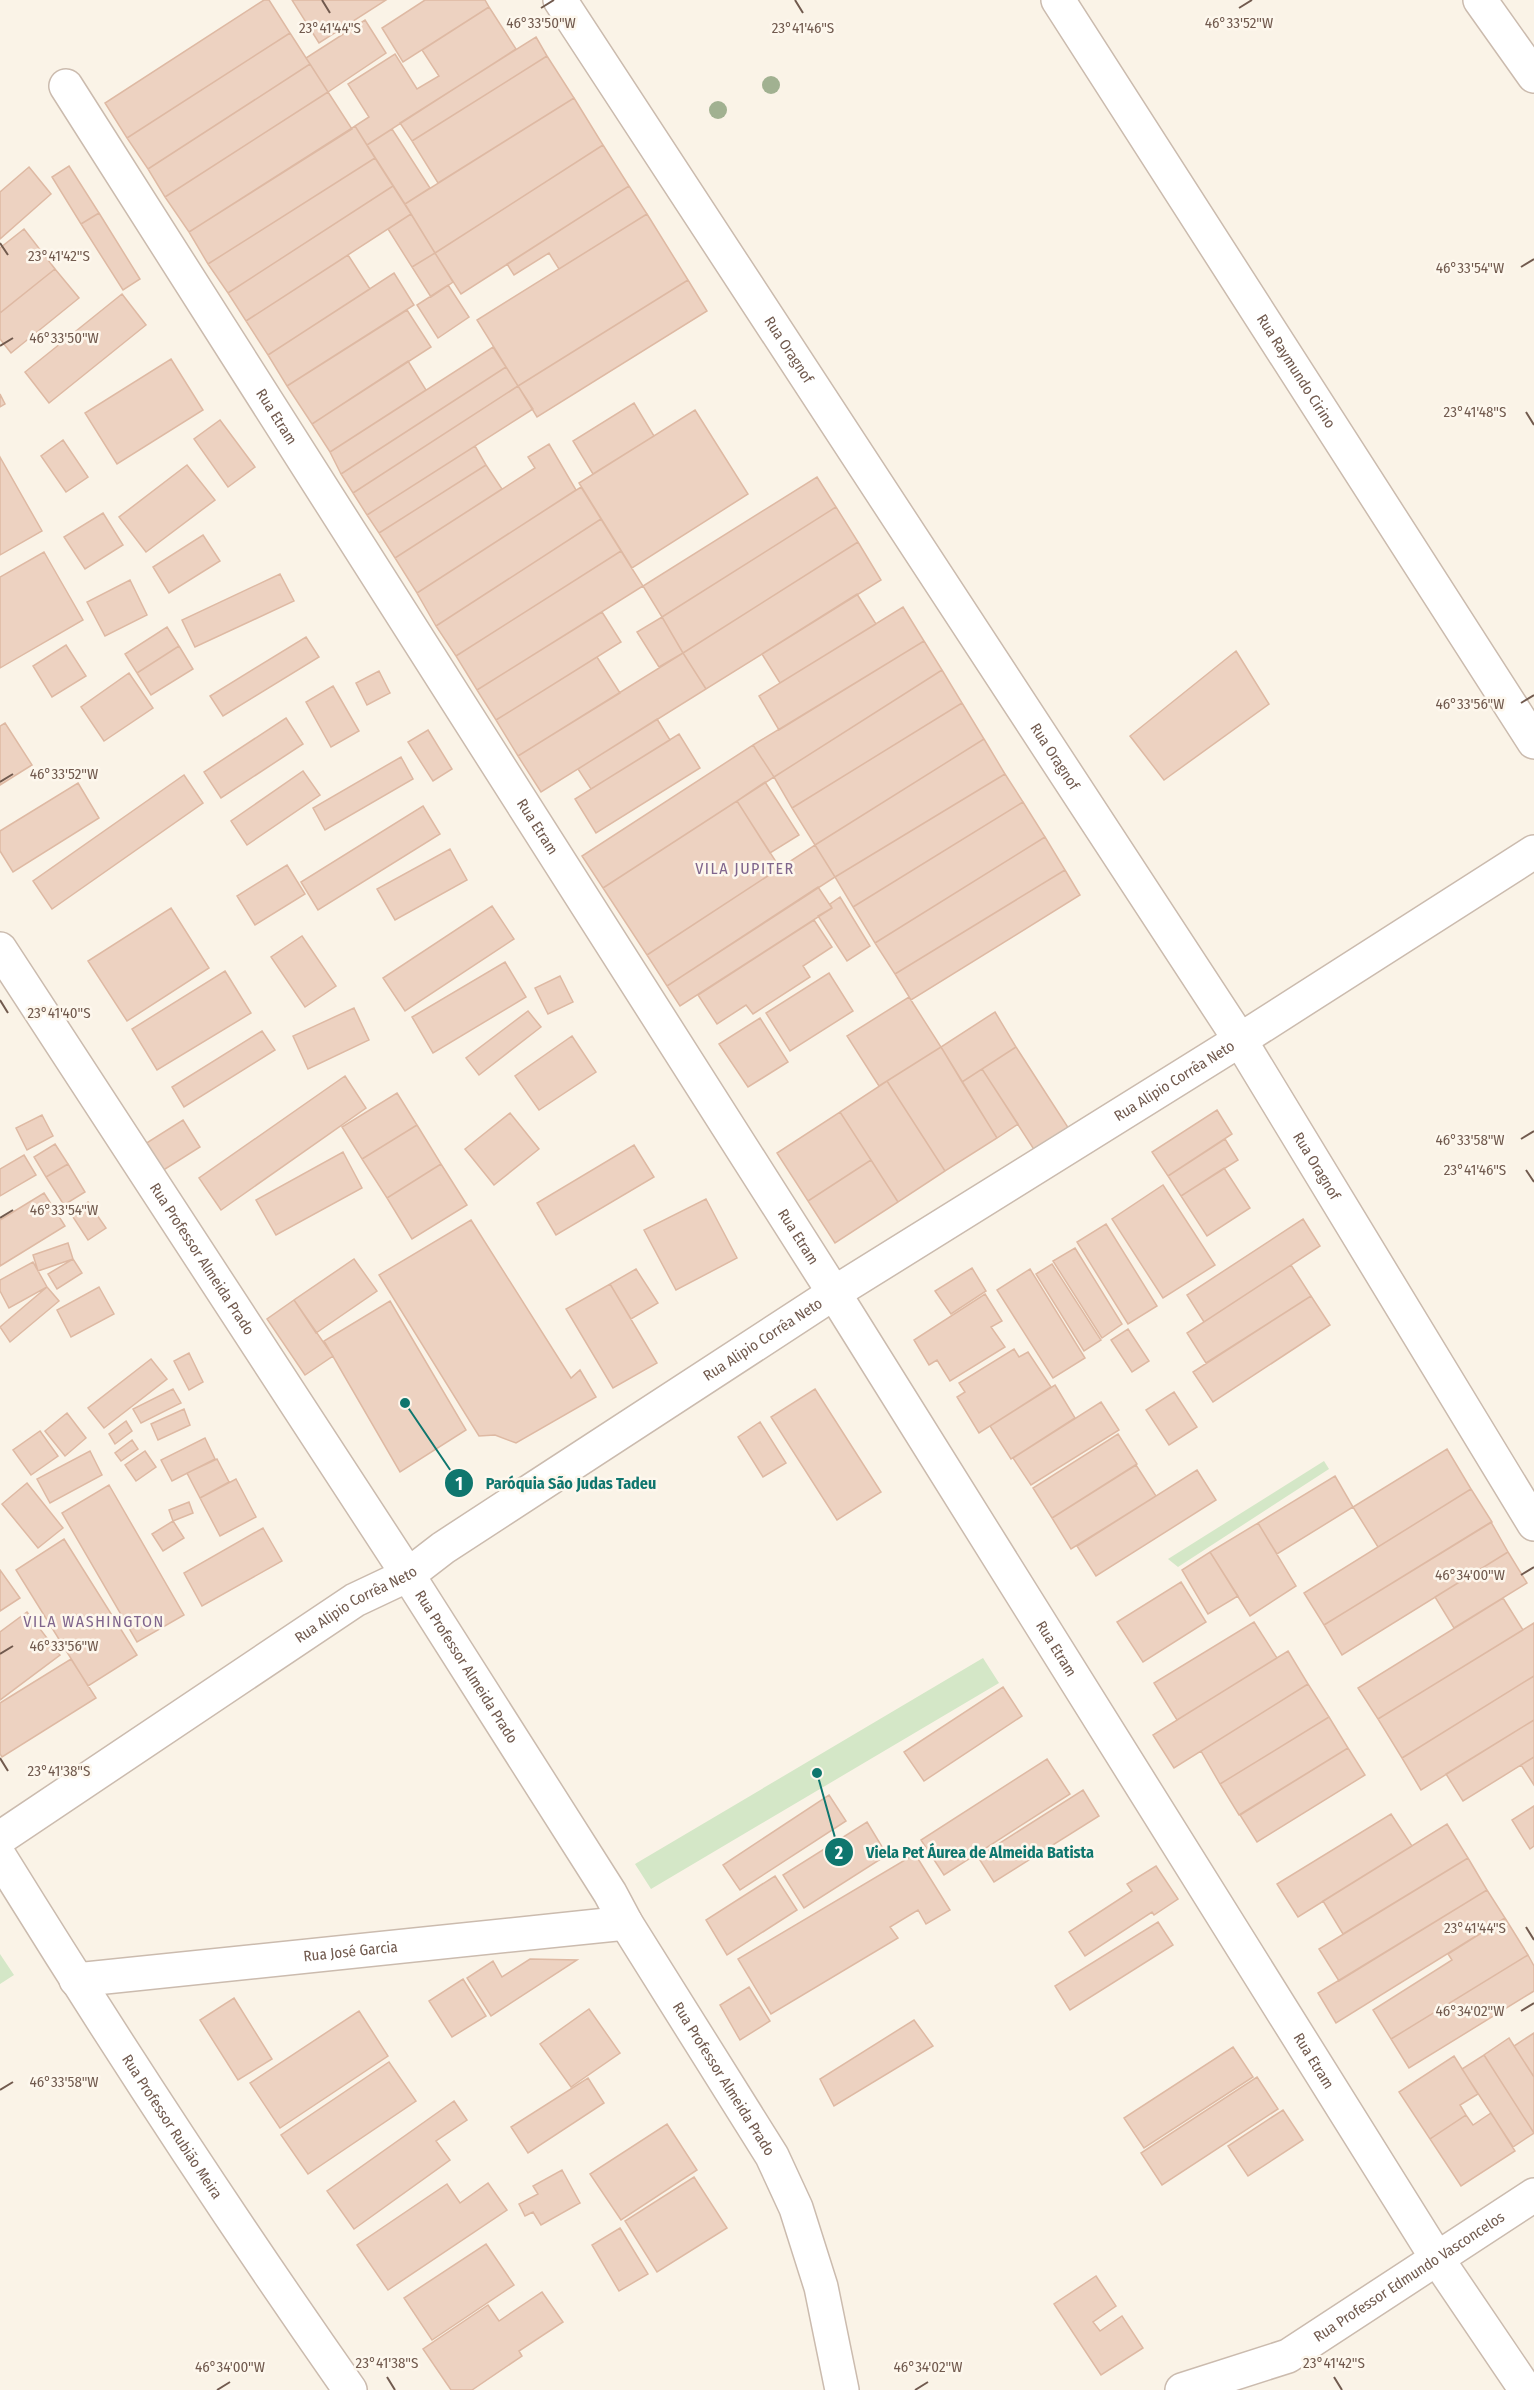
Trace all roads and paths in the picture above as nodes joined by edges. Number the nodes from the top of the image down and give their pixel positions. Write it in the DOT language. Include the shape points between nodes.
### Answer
graph roads {
  1 [pos="560,0"];
  2 [pos="1058,0"];
  3 [pos="1480,0"];
  4 [pos="1534,76"];
  5 [pos="66,86"];
  6 [pos="1534,741"];
  7 [pos="1534,852"];
  8 [pos="0,949"];
  9 [pos="1240,1040"];
  10 [pos="834,1293"];
  11 [pos="1534,1524"];
  12 [pos="408,1575"];
  13 [pos="0,1838"];
  14 [pos="0,1857"];
  15 [pos="626,1923"];
  16 [pos="76,1980"];
  17 [pos="1534,2195"];
  18 [pos="1438,2260"];
  19 [pos="350,2390"];
  20 [pos="842,2390"];
  21 [pos="1182,2390"];
  22 [pos="1526,2390"];
  1 -- 9 [label="street, Rua Oragnof"];
  2 -- 6 [label="street, Rua Raymundo Cirino"];
  3 -- 4 [label="street"];
  5 -- 10 [label="street, Rua Etram"];
  7 -- 9 [label="street, Rua Alipio Corrêa Neto"];
  8 -- 12 [label="street, Rua Professor Almeida Prado"];
  9 -- 10 [label="street, Rua Alipio Corrêa Neto"];
  9 -- 11 [label="street, Rua Oragnof"];
  10 -- 12 [label="street, Rua Alipio Corrêa Neto" via="443,1548"];
  10 -- 18 [label="street, Rua Etram"];
  12 -- 13 [label="street, Rua Alipio Corrêa Neto" via="355,1600"];
  12 -- 15 [label="street, Rua Professor Almeida Prado"];
  14 -- 16 [label="street, Rua Professor Rubião Meira"];
  15 -- 16 [label="street, Rua José Garcia"];
  15 -- 20 [label="street, Rua Professor Almeida Prado" via="782,2177 821,2287"];
  16 -- 19 [label="street, Rua Professor Rubião Meira"];
  17 -- 18 [label="street, Rua Professor Edmundo Vasconcelos"];
  18 -- 21 [label="street, Rua Professor Edmundo Vasconcelos" via="1288,2356"];
  18 -- 22 [label="street, Rua Etram"];
}
